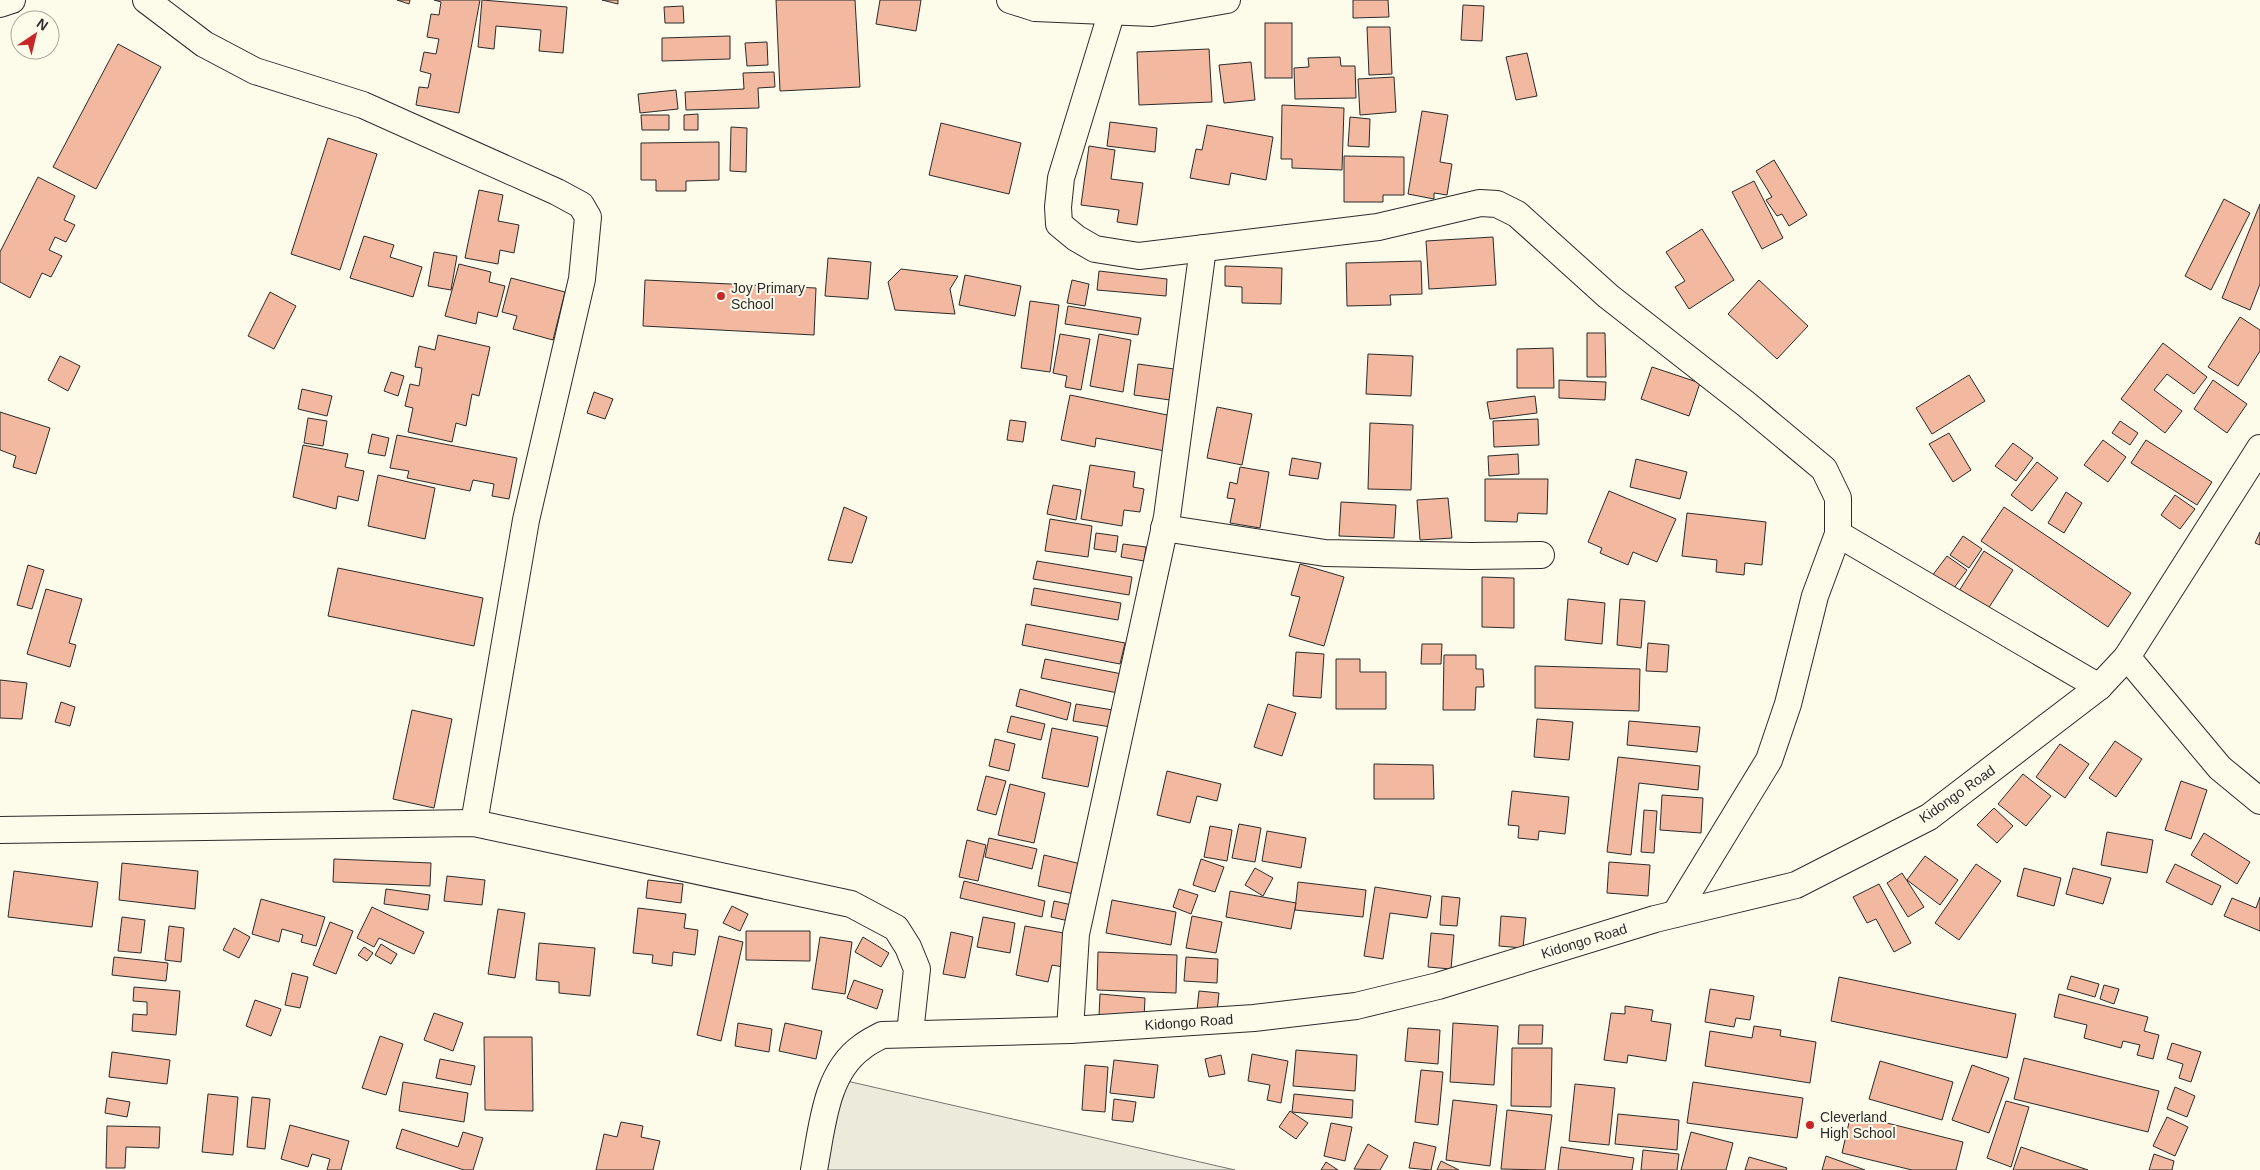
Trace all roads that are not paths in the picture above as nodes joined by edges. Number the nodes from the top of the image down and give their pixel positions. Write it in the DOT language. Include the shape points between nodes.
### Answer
graph roads {
  1 [pos="12,0"];
  2 [pos="146,0"];
  3 [pos="1010,0"];
  4 [pos="1227,0"];
  5 [pos="0,4"];
  6 [pos="1112,11"];
  7 [pos="1203,248"];
  8 [pos="2260,448"];
  9 [pos="1164,528"];
  10 [pos="1838,534"];
  11 [pos="1541,555"];
  12 [pos="2127,657"];
  13 [pos="2099,687"];
  14 [pos="2260,800"];
  15 [pos="474,823"];
  16 [pos="0,830"];
  17 [pos="1675,914"];
  18 [pos="1070,1030"];
  19 [pos="910,1033"];
  20 [pos="814,1170"];
  1 -- 5 [label="street"];
  2 -- 15 [label="street" via="204,44 255,71 363,105 557,192 581,205 588,217 582,279 526,520"];
  3 -- 6 [label="street" via="1035,8"];
  4 -- 6 [label="street" via="1152,13"];
  6 -- 7 [label="street" via="1061,178 1059,224 1095,249 1139,256"];
  7 -- 9 [label="street"];
  7 -- 10 [label="street" via="1378,227 1480,202 1497,204 1517,214 1608,296 1824,469 1838,498"];
  8 -- 12 [label="street, Kidongo Road"];
  9 -- 11 [label="street" via="1325,553"];
  9 -- 18 [label="street" via="1076,934"];
  10 -- 13 [label="street"];
  10 -- 17 [label="street" via="1816,596 1788,704 1769,760"];
  12 -- 13 [label="street, Kidongo Road"];
  12 -- 14 [label="street" via="2220,768"];
  13 -- 17 [label="street, Kidongo Road" via="1929,817 1796,885"];
  15 -- 16 [label="street"];
  15 -- 19 [label="street" via="851,904 879,917 896,928 917,970"];
  17 -- 18 [label="street, Kidongo Road" via="1438,986 1356,1006 1254,1018"];
  18 -- 19 [label="street, Kidongo Road"];
  19 -- 20 [label="street, Kidongo Road" via="882,1035 860,1048 844,1065 835,1078"];
}
